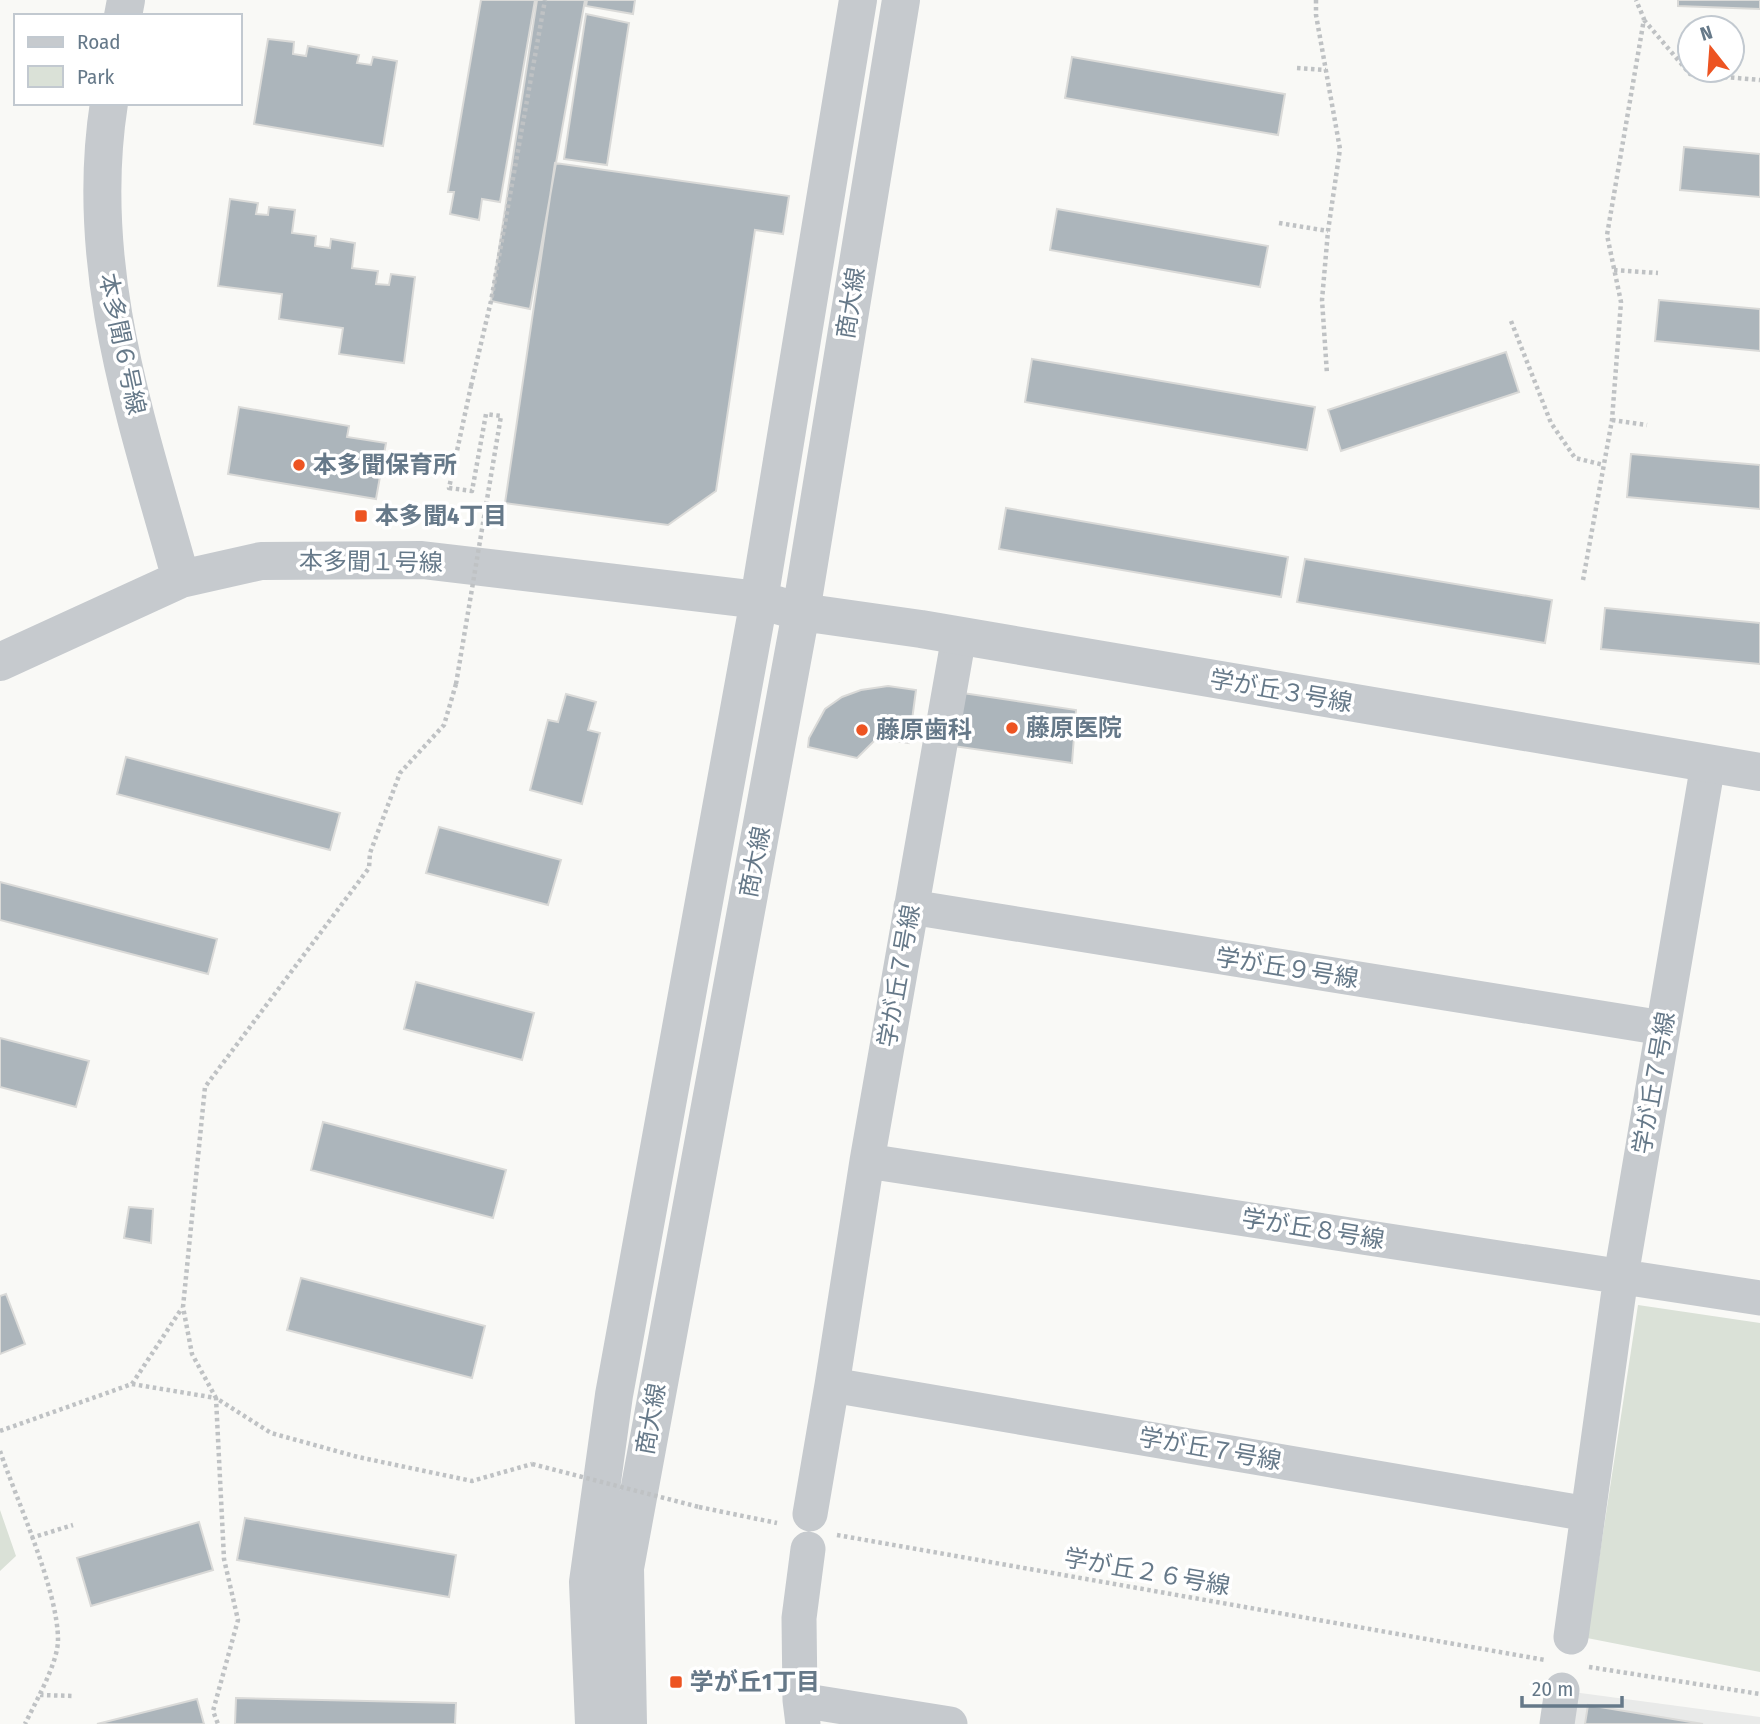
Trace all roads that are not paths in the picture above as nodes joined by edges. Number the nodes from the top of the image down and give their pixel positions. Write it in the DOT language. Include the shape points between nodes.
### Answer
graph roads {
  1 [pos="858,0"];
  2 [pos="901,0"];
  3 [pos="109,105"];
  4 [pos="181,579"];
  5 [pos="760,600"];
  6 [pos="801,612"];
  7 [pos="959,636"];
  8 [pos="0,662"];
  9 [pos="1708,764"];
  10 [pos="1760,772"];
  11 [pos="911,908"];
  12 [pos="1663,1028"];
  13 [pos="867,1161"];
  14 [pos="1621,1276"];
  15 [pos="1760,1298"];
  16 [pos="832,1385"];
  17 [pos="1588,1514"];
  18 [pos="1565,1676"];
  19 [pos="802,1712"];
  20 [pos="594,1724"];
  21 [pos="628,1724"];
  22 [pos="950,1724"];
  1 -- 5 [label="street, 商大線"];
  2 -- 6 [label="street, 商大線"];
  3 -- 4 [label="street, 本多聞６号線" via="101,222 111,317"];
  4 -- 5 [label="street, 本多聞１号線" via="261,561 422,560"];
  4 -- 8 [label="street, 本多聞１号線"];
  5 -- 6 [label="street, 本多聞１号線"];
  5 -- 20 [label="street, 商大線" via="614,1395 588,1581"];
  6 -- 7 [label="street, 学が丘３号線"];
  6 -- 21 [label="street, 商大線" via="625,1568"];
  7 -- 9 [label="street, 学が丘３号線"];
  7 -- 11 [label="street, 学が丘７号線"];
  9 -- 10 [label="street, 学が丘３号線"];
  9 -- 12 [label="street, 学が丘７号線"];
  11 -- 12 [label="street, 学が丘９号線"];
  11 -- 13 [label="street, 学が丘７号線"];
  12 -- 14 [label="street, 学が丘７号線"];
  13 -- 14 [label="street, 学が丘８号線"];
  13 -- 16 [label="street, 学が丘７号線"];
  14 -- 15 [label="street, 学が丘８号線"];
  14 -- 17 [label="street, 学が丘７号線"];
  16 -- 17 [label="street, 学が丘７号線"];
  16 -- 19 [label="street" via="799,1618"];
  17 -- 18 [label="street"];
  19 -- 22 [label="street"];
}
